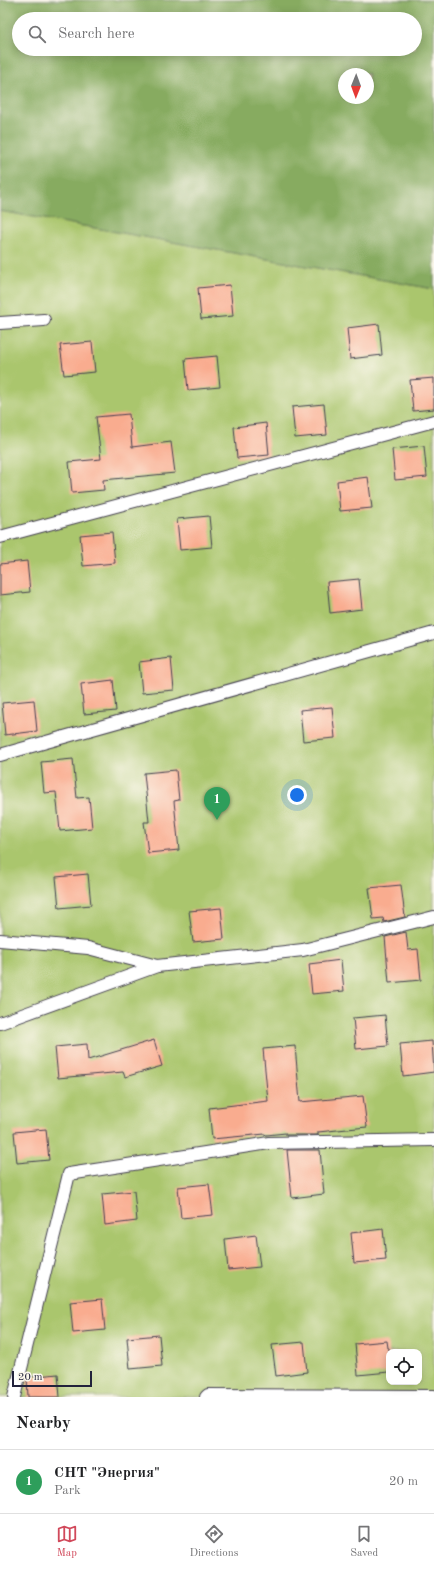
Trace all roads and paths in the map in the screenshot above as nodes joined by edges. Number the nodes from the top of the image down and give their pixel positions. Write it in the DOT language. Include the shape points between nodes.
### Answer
graph roads {
  1 [pos="44,320"];
  2 [pos="0,323"];
  3 [pos="434,421"];
  4 [pos="0,537"];
  5 [pos="434,633"];
  6 [pos="0,755"];
  7 [pos="434,917"];
  8 [pos="0,940"];
  9 [pos="157,966"];
  10 [pos="0,1023"];
  11 [pos="434,1140"];
  12 [pos="434,1396"];
  13 [pos="14,1397"];
  14 [pos="206,1397"];
  1 -- 2 [label="lane"];
  3 -- 4 [label="lane"];
  5 -- 6 [label="lane"];
  7 -- 9 [label="lane" via="303,950"];
  8 -- 9 [label="lane" via="88,948"];
  9 -- 10 [label="lane"];
  11 -- 13 [label="lane" via="269,1143 69,1174"];
  12 -- 14 [label="lane"];
}
